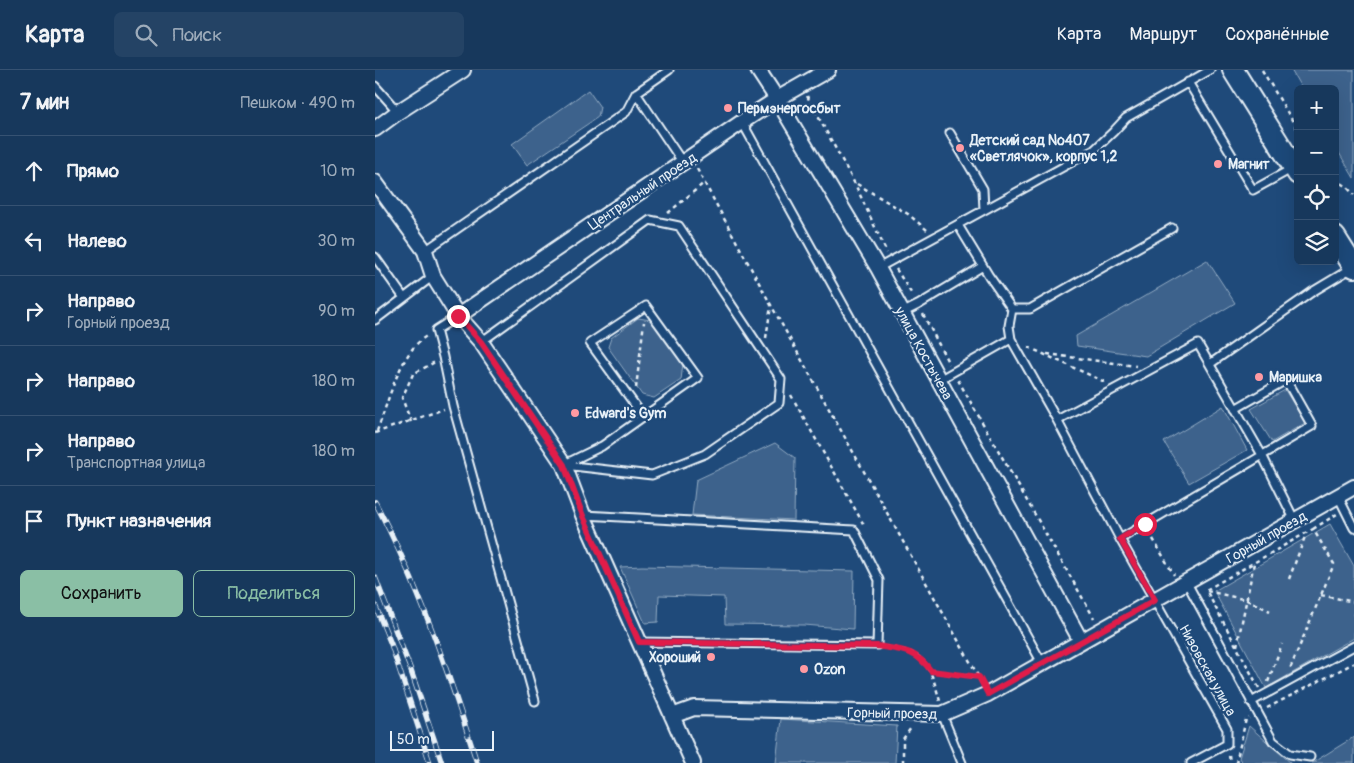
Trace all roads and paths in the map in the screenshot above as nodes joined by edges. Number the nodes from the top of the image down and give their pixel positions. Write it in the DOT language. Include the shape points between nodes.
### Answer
graph roads {
  1 [pos="463,70"];
  2 [pos="669,70"];
  3 [pos="757,70"];
  4 [pos="828,70"];
  5 [pos="1210,70"];
  6 [pos="1233,70"];
  7 [pos="1262,70"];
  8 [pos="1188,82"];
  9 [pos="375,86"];
  10 [pos="801,86"];
  11 [pos="635,93"];
  12 [pos="777,99"];
  13 [pos="398,112"];
  14 [pos="742,122"];
  15 [pos="1294,123"];
  16 [pos="375,130"];
  17 [pos="950,133"];
  18 [pos="687,160"];
  19 [pos="1294,168"];
  20 [pos="1294,172"];
  21 [pos="375,182"];
  22 [pos="1339,182"];
  23 [pos="705,183"];
  24 [pos="855,184"];
  25 [pos="1354,195"];
  26 [pos="985,210"];
  27 [pos="657,222"];
  28 [pos="958,225"];
  29 [pos="1172,228"];
  30 [pos="939,235"];
  31 [pos="1339,243"];
  32 [pos="425,251"];
  33 [pos="375,257"];
  34 [pos="891,260"];
  35 [pos="983,266"];
  36 [pos="1354,267"];
  37 [pos="877,268"];
  38 [pos="433,276"];
  39 [pos="404,298"];
  40 [pos="771,305"];
  41 [pos="918,305"];
  42 [pos="646,306"];
  43 [pos="1012,310"];
  44 [pos="902,312"];
  45 [pos="458,316"];
  46 [pos="375,320"];
  47 [pos="436,330"];
  48 [pos="1011,339"];
  49 [pos="481,342"];
  50 [pos="764,352"];
  51 [pos="1043,354"];
  52 [pos="443,357"];
  53 [pos="1210,364"];
  54 [pos="1152,369"];
  55 [pos="953,371"];
  56 [pos="781,379"];
  57 [pos="939,380"];
  58 [pos="1117,387"];
  59 [pos="635,405"];
  60 [pos="453,406"];
  61 [pos="1235,409"];
  62 [pos="643,416"];
  63 [pos="1057,420"];
  64 [pos="411,422"];
  65 [pos="376,432"];
  66 [pos="1262,455"];
  67 [pos="564,465"];
  68 [pos="1354,487"];
  69 [pos="1338,496"];
  70 [pos="1345,510"];
  71 [pos="583,516"];
  72 [pos="1295,521"];
  73 [pos="1145,524"];
  74 [pos="865,526"];
  75 [pos="1354,528"];
  76 [pos="1313,529"];
  77 [pos="1307,532"];
  78 [pos="1120,539"];
  79 [pos="1254,562"];
  80 [pos="1289,579"];
  81 [pos="1183,584"];
  82 [pos="1206,590"];
  83 [pos="1321,595"];
  84 [pos="1155,600"];
  85 [pos="1247,600"];
  86 [pos="1354,602"];
  87 [pos="1270,611"];
  88 [pos="1101,630"];
  89 [pos="1081,641"];
  90 [pos="639,642"];
  91 [pos="1282,644"];
  92 [pos="877,646"];
  93 [pos="1354,646"];
  94 [pos="1237,648"];
  95 [pos="1042,663"];
  96 [pos="1354,664"];
  97 [pos="931,671"];
  98 [pos="979,677"];
  99 [pos="1284,684"];
  100 [pos="1266,688"];
  101 [pos="988,694"];
  102 [pos="1263,696"];
  103 [pos="535,701"];
  104 [pos="1251,702"];
  105 [pos="1257,713"];
  106 [pos="922,714"];
  107 [pos="942,714"];
  108 [pos="672,716"];
  109 [pos="1310,757"];
  110 [pos="693,763"];
  111 [pos="903,763"];
  112 [pos="961,763"];
  113 [pos="1191,763"];
  114 [pos="1235,763"];
  1 -- 13 [label="street"];
  2 -- 11 [label="lane"];
  3 -- 12 [label="street, улица Костычева"];
  4 -- 10 [label="street, Центральный проезд"];
  5 -- 8 [label="lane"];
  6 -- 19 [label="main road"];
  7 -- 15 [label="path"];
  8 -- 20 [label="lane" via="1253,190"];
  8 -- 26 [label="lane" via="1126,118 1094,150"];
  9 -- 13 [label="lane"];
  10 -- 12 [label="street, Центральный проезд"];
  10 -- 24 [label="path"];
  11 -- 18 [label="lane"];
  11 -- 32 [label="lane" via="626,112"];
  12 -- 14 [label="street, Центральный проезд"];
  12 -- 37 [label="street, улица Костычева"];
  13 -- 16 [label="street"];
  14 -- 18 [label="street, Центральный проезд"];
  14 -- 95 [label="lane"];
  17 -- 26 [label="lane" via="983,189"];
  18 -- 23 [label="path"];
  18 -- 45 [label="street, Центральный проезд"];
  21 -- 32 [label="street"];
  22 -- 25 [label="path"];
  23 -- 27 [label="path"];
  23 -- 40 [label="path"];
  24 -- 30 [label="path"];
  24 -- 34 [label="path"];
  26 -- 28 [label="lane"];
  27 -- 49 [label="lane" via="650,220"];
  27 -- 50 [label="lane" via="679,226"];
  28 -- 30 [label="lane"];
  28 -- 35 [label="lane"];
  29 -- 43 [label="lane" via="1030,310"];
  30 -- 34 [label="lane"];
  31 -- 36 [label="main road"];
  32 -- 38 [label="street"];
  33 -- 39 [label="lane"];
  34 -- 37 [label="lane"];
  34 -- 41 [label="path"];
  35 -- 41 [label="lane"];
  35 -- 43 [label="lane"];
  36 -- 53 [label="lane" via="1312,292"];
  37 -- 44 [label="street, улица Костычева"];
  38 -- 39 [label="lane"];
  38 -- 45 [label="street"];
  39 -- 46 [label="lane"];
  40 -- 50 [label="path"];
  40 -- 98 [label="path"];
  41 -- 44 [label="lane"];
  41 -- 55 [label="path"];
  42 -- 59 [label="path"];
  42 -- 59 [label="lane" via="590,343"];
  42 -- 62 [label="lane" via="698,378"];
  43 -- 48 [label="lane"];
  44 -- 57 [label="street, улица Костычева"];
  45 -- 47 [label="lane"];
  45 -- 49 [label="street"];
  47 -- 52 [label="lane"];
  47 -- 65 [label="path" via="415,345 406,358"];
  48 -- 51 [label="path"];
  48 -- 55 [label="lane"];
  48 -- 63 [label="lane"];
  49 -- 67 [label="street"];
  50 -- 56 [label="lane"];
  51 -- 54 [label="path"];
  51 -- 58 [label="path"];
  52 -- 60 [label="lane"];
  52 -- 64 [label="path" via="413,374 402,398"];
  53 -- 54 [label="lane" via="1198,344"];
  53 -- 61 [label="lane"];
  54 -- 58 [label="lane"];
  55 -- 57 [label="lane"];
  55 -- 88 [label="path"];
  56 -- 67 [label="lane" via="779,403 705,454 652,475"];
  56 -- 74 [label="path"];
  57 -- 89 [label="street, улица Костычева"];
  58 -- 63 [label="lane"];
  59 -- 62 [label="lane"];
  60 -- 64 [label="path"];
  60 -- 103 [label="lane"];
  61 -- 66 [label="lane"];
  61 -- 66 [label="lane" via="1285,380 1312,426"];
  62 -- 67 [label="lane" via="602,446"];
  63 -- 78 [label="lane"];
  64 -- 65 [label="path"];
  66 -- 72 [label="lane"];
  66 -- 73 [label="lane"];
  67 -- 71 [label="street"];
  68 -- 69 [label="street, Горный проезд"];
  69 -- 70 [label="lane"];
  69 -- 72 [label="street, Горный проезд"];
  70 -- 75 [label="lane"];
  70 -- 76 [label="path"];
  71 -- 90 [label="street"];
  71 -- 92 [label="lane" via="854,530 879,580"];
  72 -- 81 [label="street, Горный проезд"];
  73 -- 78 [label="lane"];
  73 -- 81 [label="path"];
  76 -- 77 [label="path"];
  76 -- 83 [label="path" via="1334,564"];
  77 -- 79 [label="path"];
  77 -- 80 [label="path"];
  78 -- 84 [label="lane"];
  79 -- 82 [label="path"];
  79 -- 85 [label="path"];
  81 -- 84 [label="street, Горный проезд"];
  81 -- 104 [label="lane"];
  82 -- 85 [label="path"];
  82 -- 94 [label="path"];
  83 -- 86 [label="path"];
  83 -- 99 [label="path"];
  84 -- 88 [label="street, Горный проезд"];
  84 -- 113 [label="lane, Низовская улица" via="1227,729 1227,744"];
  85 -- 87 [label="path"];
  85 -- 94 [label="path"];
  88 -- 89 [label="street, Горный проезд"];
  89 -- 95 [label="street, Горный проезд"];
  90 -- 92 [label="lane"];
  90 -- 108 [label="street"];
  91 -- 100 [label="path"];
  92 -- 97 [label="path" via="911,652"];
  93 -- 99 [label="lane"];
  94 -- 102 [label="path"];
  95 -- 101 [label="street, Горный проезд"];
  96 -- 105 [label="path"];
  97 -- 98 [label="path"];
  97 -- 107 [label="path"];
  98 -- 101 [label="path"];
  99 -- 102 [label="lane"];
  101 -- 107 [label="street, Горный проезд"];
  102 -- 104 [label="lane"];
  104 -- 105 [label="lane"];
  105 -- 109 [label="lane" via="1273,741 1290,754"];
  105 -- 114 [label="path" via="1246,719"];
  106 -- 107 [label="street, Горный проезд"];
  106 -- 108 [label="street, Горный проезд" via="694,708"];
  106 -- 111 [label="path" via="903,739"];
  107 -- 112 [label="lane"];
  108 -- 110 [label="street"];
}
